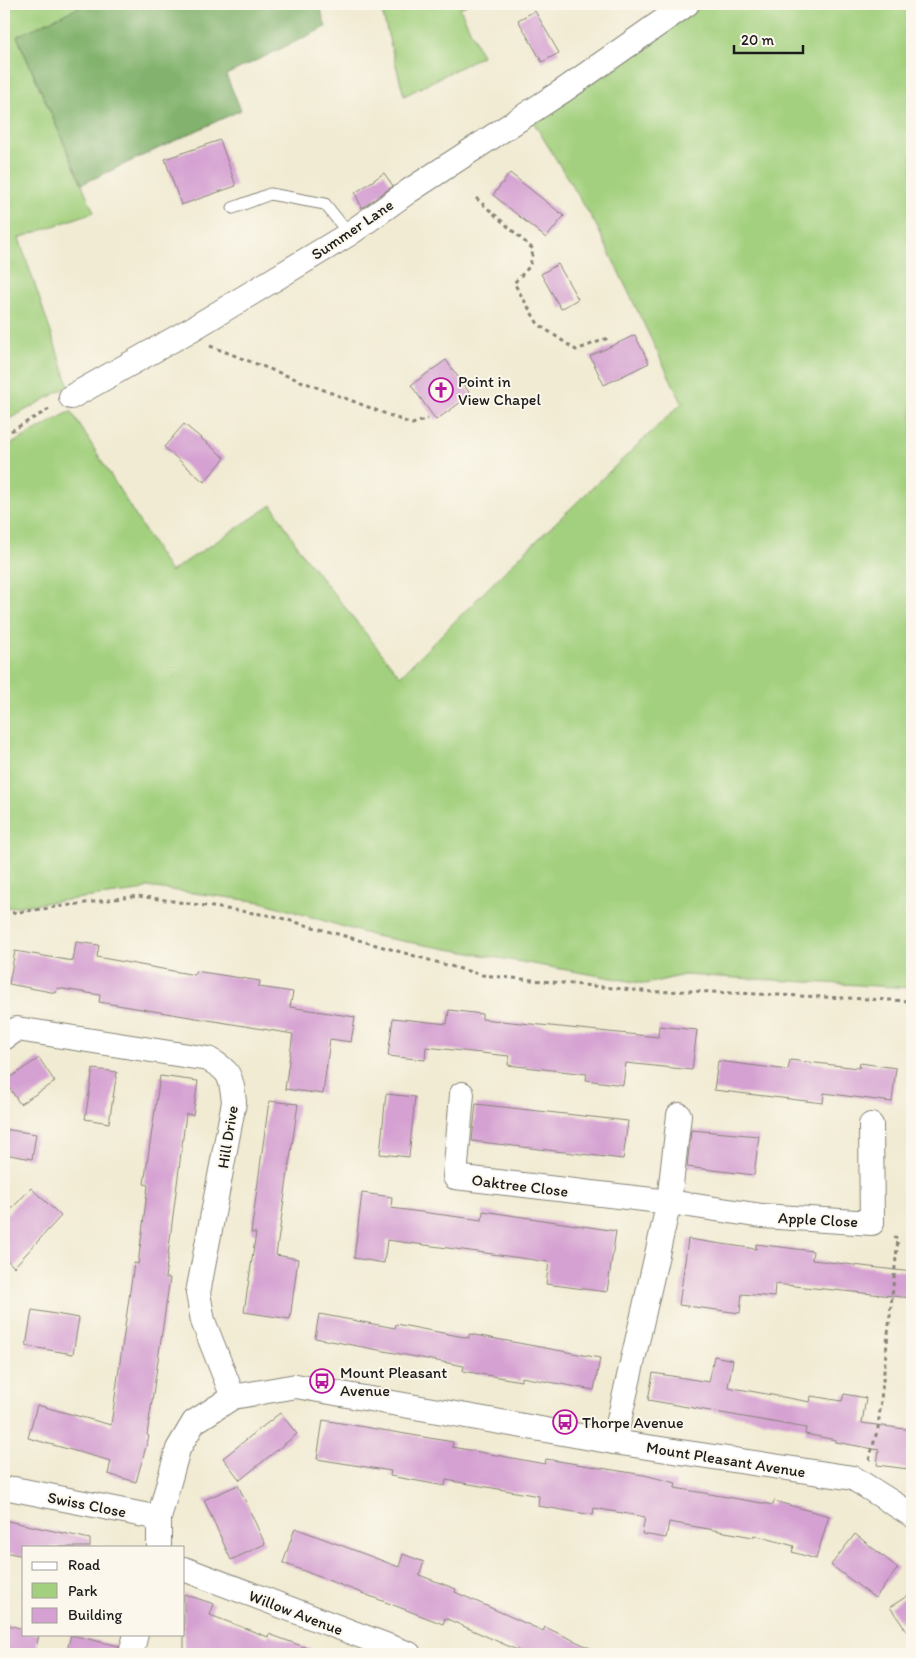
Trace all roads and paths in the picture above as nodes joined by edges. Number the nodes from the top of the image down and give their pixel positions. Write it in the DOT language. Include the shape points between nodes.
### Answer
graph roads {
  1 [pos="687,4"];
  2 [pos="476,198"];
  3 [pos="233,208"];
  4 [pos="349,234"];
  5 [pos="192,329"];
  6 [pos="611,337"];
  7 [pos="71,397"];
  8 [pos="428,419"];
  9 [pos="4,435"];
  10 [pos="4,914"];
  11 [pos="912,1000"];
  12 [pos="4,1038"];
  13 [pos="462,1094"];
  14 [pos="680,1115"];
  15 [pos="871,1125"];
  16 [pos="669,1202"];
  17 [pos="872,1223"];
  18 [pos="233,1397"];
  19 [pos="614,1442"];
  20 [pos="862,1484"];
  21 [pos="14,1489"];
  22 [pos="912,1515"];
  23 [pos="159,1518"];
  24 [pos="158,1546"];
  25 [pos="185,1569"];
  26 [pos="136,1636"];
  27 [pos="131,1654"];
  28 [pos="409,1654"];
  1 -- 4 [label="street, Summer Lane"];
  2 -- 6 [label="path" via="533,249 530,266 514,284 538,324 576,350"];
  3 -- 4 [label="lane" via="270,194 326,204"];
  4 -- 5 [label="street, Summer Lane"];
  5 -- 7 [label="street, Summer Lane"];
  5 -- 8 [label="path" via="202,342 412,424"];
  7 -- 9 [label="path"];
  10 -- 11 [label="path" via="138,896 274,916 482,976 653,992"];
  12 -- 18 [label="street, Hill Drive" via="17,1029 208,1059 223,1067 232,1079 232,1112 198,1293 203,1321"];
  13 -- 16 [label="street, Oaktree Close" via="455,1178"];
  14 -- 16 [label="street"];
  15 -- 17 [label="street, Apple Close"];
  16 -- 17 [label="street, Apple Close" via="762,1216"];
  16 -- 19 [label="street"];
  17 -- 20 [label="path" via="898,1239 878,1428"];
  18 -- 19 [label="street, Mount Pleasant Avenue" via="296,1386"];
  18 -- 23 [label="street, Mount Pleasant Avenue" via="194,1422 178,1449"];
  19 -- 20 [label="street, Mount Pleasant Avenue" via="854,1478"];
  20 -- 22 [label="street, Mount Pleasant Avenue"];
  21 -- 23 [label="street, Swiss Close"];
  23 -- 24 [label="street, Mount Pleasant Avenue"];
  25 -- 28 [label="street, Willow Avenue"];
  26 -- 27 [label="street"];
}
